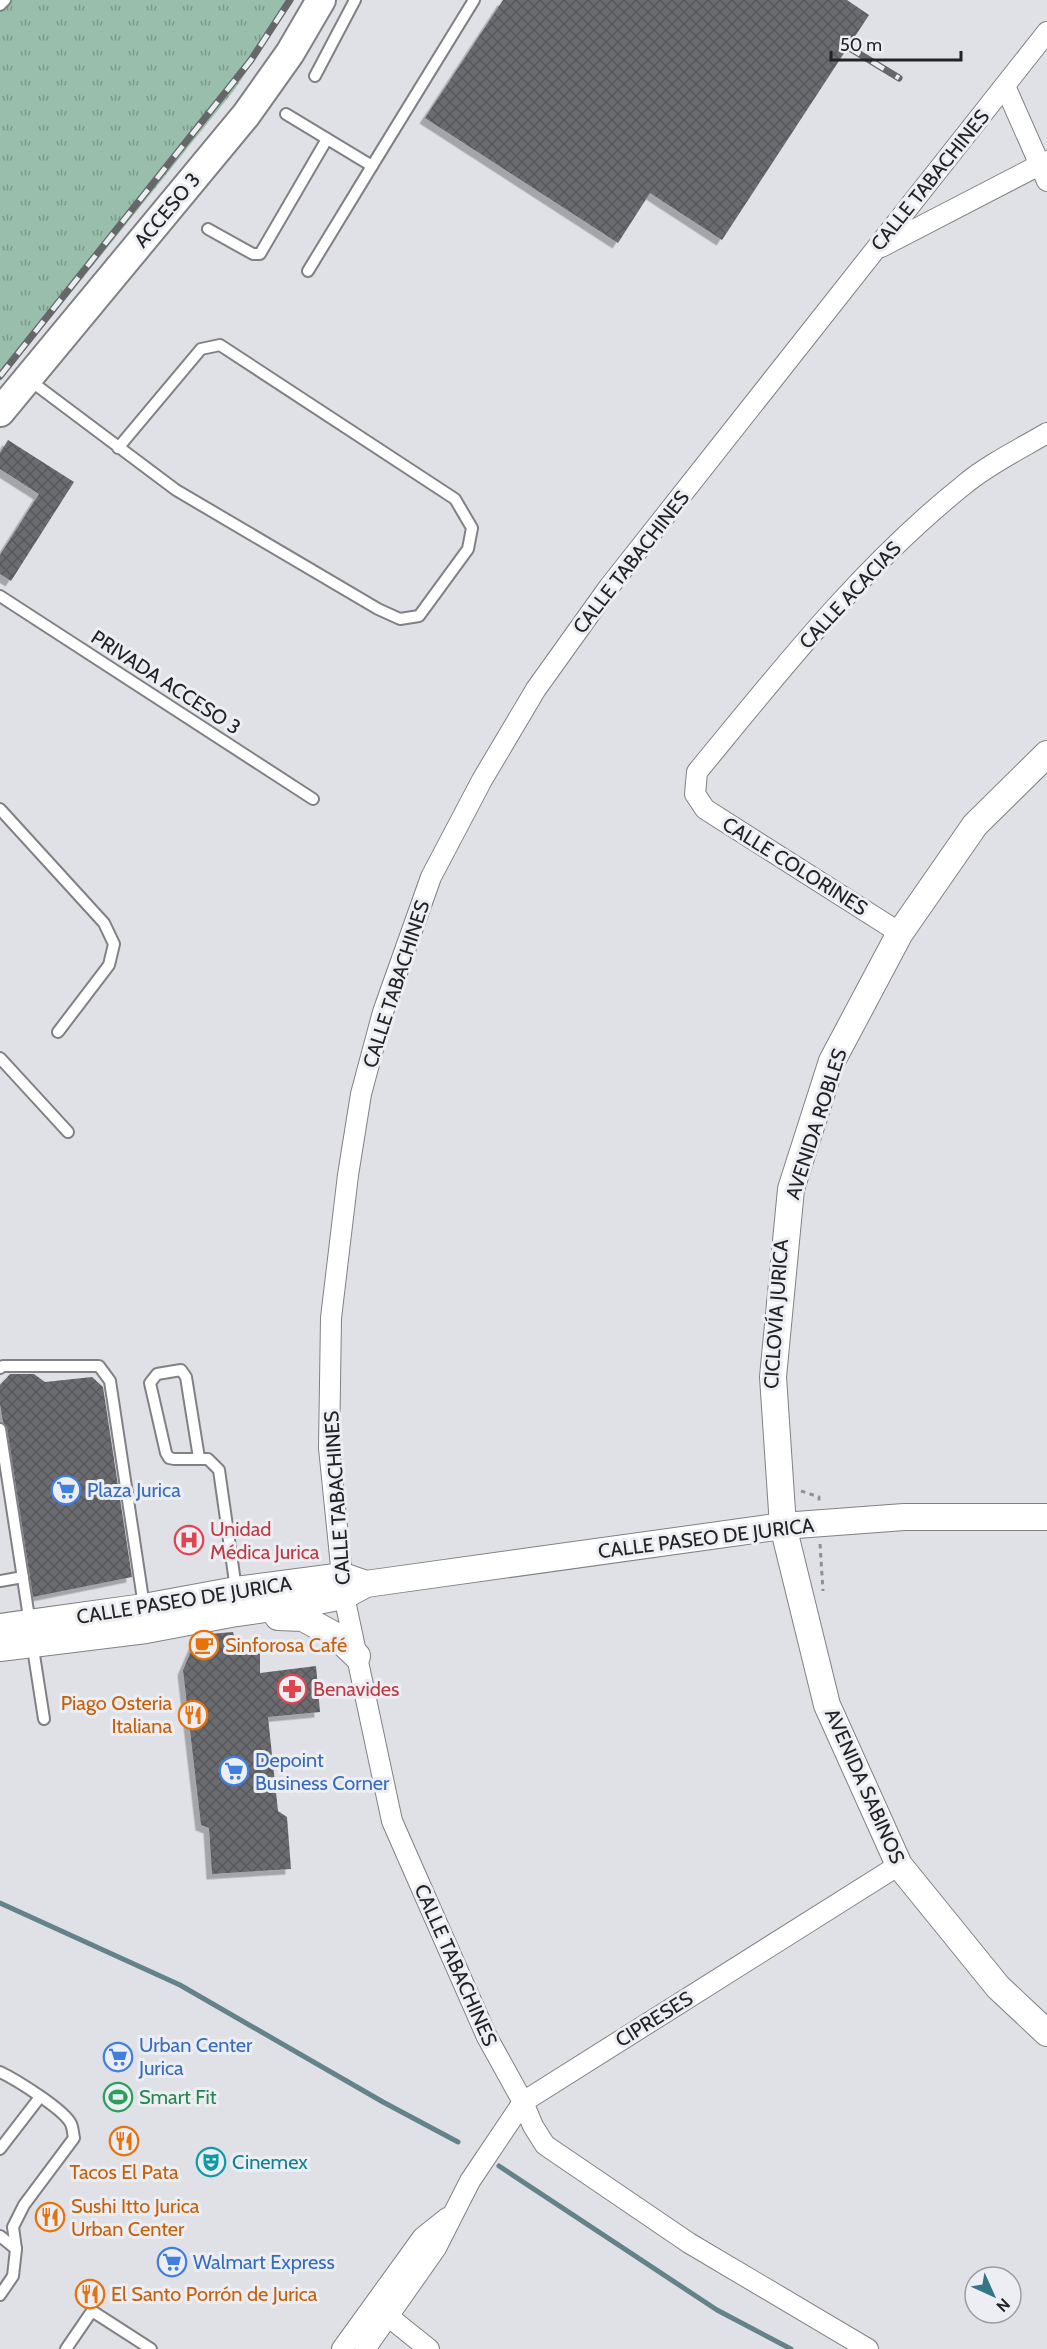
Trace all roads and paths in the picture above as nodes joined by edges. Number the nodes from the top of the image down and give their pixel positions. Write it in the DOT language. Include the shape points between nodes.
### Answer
graph roads {
  1 [pos="5,0"];
  2 [pos="321,0"];
  3 [pos="355,0"];
  4 [pos="474,0"];
  5 [pos="0,5"];
  6 [pos="1047,32"];
  7 [pos="315,76"];
  8 [pos="1005,86"];
  9 [pos="286,114"];
  10 [pos="327,139"];
  11 [pos="372,166"];
  12 [pos="1044,169"];
  13 [pos="208,229"];
  14 [pos="874,251"];
  15 [pos="308,271"];
  16 [pos="28,378"];
  17 [pos="0,412"];
  18 [pos="1047,433"];
  19 [pos="118,448"];
  20 [pos="1,598"];
  21 [pos="1047,754"];
  22 [pos="695,794"];
  23 [pos="313,799"];
  24 [pos="0,809"];
  25 [pos="900,933"];
  26 [pos="58,1032"];
  27 [pos="0,1058"];
  28 [pos="68,1132"];
  29 [pos="0,1368"];
  30 [pos="0,1428"];
  31 [pos="199,1458"];
  32 [pos="795,1490"];
  33 [pos="1047,1517"];
  34 [pos="818,1524"];
  35 [pos="783,1526"];
  36 [pos="23,1577"];
  37 [pos="0,1581"];
  38 [pos="351,1585"];
  39 [pos="236,1590"];
  40 [pos="823,1594"];
  41 [pos="224,1616"];
  42 [pos="145,1618"];
  43 [pos="0,1627"];
  44 [pos="31,1634"];
  45 [pos="0,1648"];
  46 [pos="357,1656"];
  47 [pos="44,1719"];
  48 [pos="899,1865"];
  49 [pos="1047,2033"];
  50 [pos="0,2072"];
  51 [pos="40,2097"];
  52 [pos="523,2102"];
  53 [pos="0,2149"];
  54 [pos="0,2236"];
  55 [pos="16,2249"];
  56 [pos="0,2295"];
  57 [pos="381,2311"];
  58 [pos="66,2349"];
  59 [pos="151,2349"];
  60 [pos="342,2349"];
  61 [pos="365,2349"];
  62 [pos="429,2349"];
  63 [pos="868,2349"];
  1 -- 5 [label="lane"];
  2 -- 16 [label="main road, ACCESO 3" via="246,115"];
  3 -- 7 [label="lane"];
  4 -- 11 [label="lane"];
  6 -- 8 [label="street, CALLE TABACHINES"];
  8 -- 12 [label="street"];
  8 -- 14 [label="street, CALLE TABACHINES"];
  9 -- 10 [label="lane"];
  10 -- 11 [label="lane"];
  10 -- 13 [label="lane" via="260,254 253,254"];
  11 -- 15 [label="lane"];
  12 -- 14 [label="street"];
  14 -- 38 [label="street, CALLE TABACHINES" via="609,587 536,688 431,877 383,1012 361,1094 331,1318 329,1448"];
  16 -- 17 [label="main road, ACCESO 3"];
  16 -- 19 [label="lane"];
  18 -- 22 [label="street, CALLE ACACIAS" via="967,482 885,555 813,632 698,772"];
  19 -- 19 [label="lane" via="176,490 400,619 419,616 468,549 472,528 456,499 220,345 201,349"];
  20 -- 23 [label="lane, PRIVADA ACCESO 3"];
  21 -- 25 [label="street, AVENIDA ROBLES" via="975,825"];
  22 -- 25 [label="street, CALLE COLORINES" via="705,809"];
  24 -- 26 [label="lane" via="104,923 114,944 109,965"];
  25 -- 35 [label="street, AVENIDA ROBLES" via="831,1061 790,1189 773,1377"];
  27 -- 28 [label="lane"];
  29 -- 42 [label="lane" via="99,1366 106,1373"];
  30 -- 36 [label="lane"];
  31 -- 31 [label="lane" via="174,1459 166,1453 150,1383 157,1374 181,1370 186,1377"];
  31 -- 39 [label="lane" via="208,1459 219,1470"];
  32 -- 34 [label="path" via="819,1497"];
  33 -- 34 [label="street, CALLE PASEO DE JURICA" via="904,1517"];
  34 -- 35 [label="street, CALLE PASEO DE JURICA"];
  34 -- 40 [label="path"];
  35 -- 38 [label="street, CALLE PASEO DE JURICA"];
  35 -- 48 [label="street, AVENIDA SABINOS" via="828,1705"];
  36 -- 37 [label="lane"];
  36 -- 44 [label="lane"];
  38 -- 39 [label="street, CALLE PASEO DE JURICA"];
  38 -- 41 [label="street, CALLE PASEO DE JURICA"];
  38 -- 46 [label="street, CALLE TABACHINES"];
  39 -- 42 [label="street, CALLE PASEO DE JURICA"];
  41 -- 42 [label="street, CALLE PASEO DE JURICA"];
  41 -- 46 [label="street" via="303,1617 336,1636"];
  42 -- 44 [label="street, CALLE PASEO DE JURICA"];
  43 -- 44 [label="street, CALLE PASEO DE JURICA"];
  44 -- 45 [label="street, CALLE PASEO DE JURICA"];
  44 -- 47 [label="lane"];
  46 -- 52 [label="street, CALLE TABACHINES" via="393,1821 487,2037"];
  48 -- 49 [label="street, AVENIDA SABINOS" via="998,1987"];
  48 -- 52 [label="street, CIPRESES"];
  50 -- 51 [label="lane"];
  51 -- 53 [label="lane"];
  51 -- 55 [label="lane" via="65,2116 74,2138 24,2205 13,2227"];
  52 -- 57 [label="street, CIPRESES" via="470,2181 436,2247"];
  52 -- 63 [label="street, CALLE TABACHINES" via="545,2145 689,2243"];
  54 -- 55 [label="lane"];
  55 -- 56 [label="lane" via="13,2276"];
  57 -- 60 [label="street, CIPRESES"];
  57 -- 61 [label="street, CIPRESES"];
  57 -- 62 [label="street"];
  58 -- 59 [label="lane" via="92,2311"];
}
